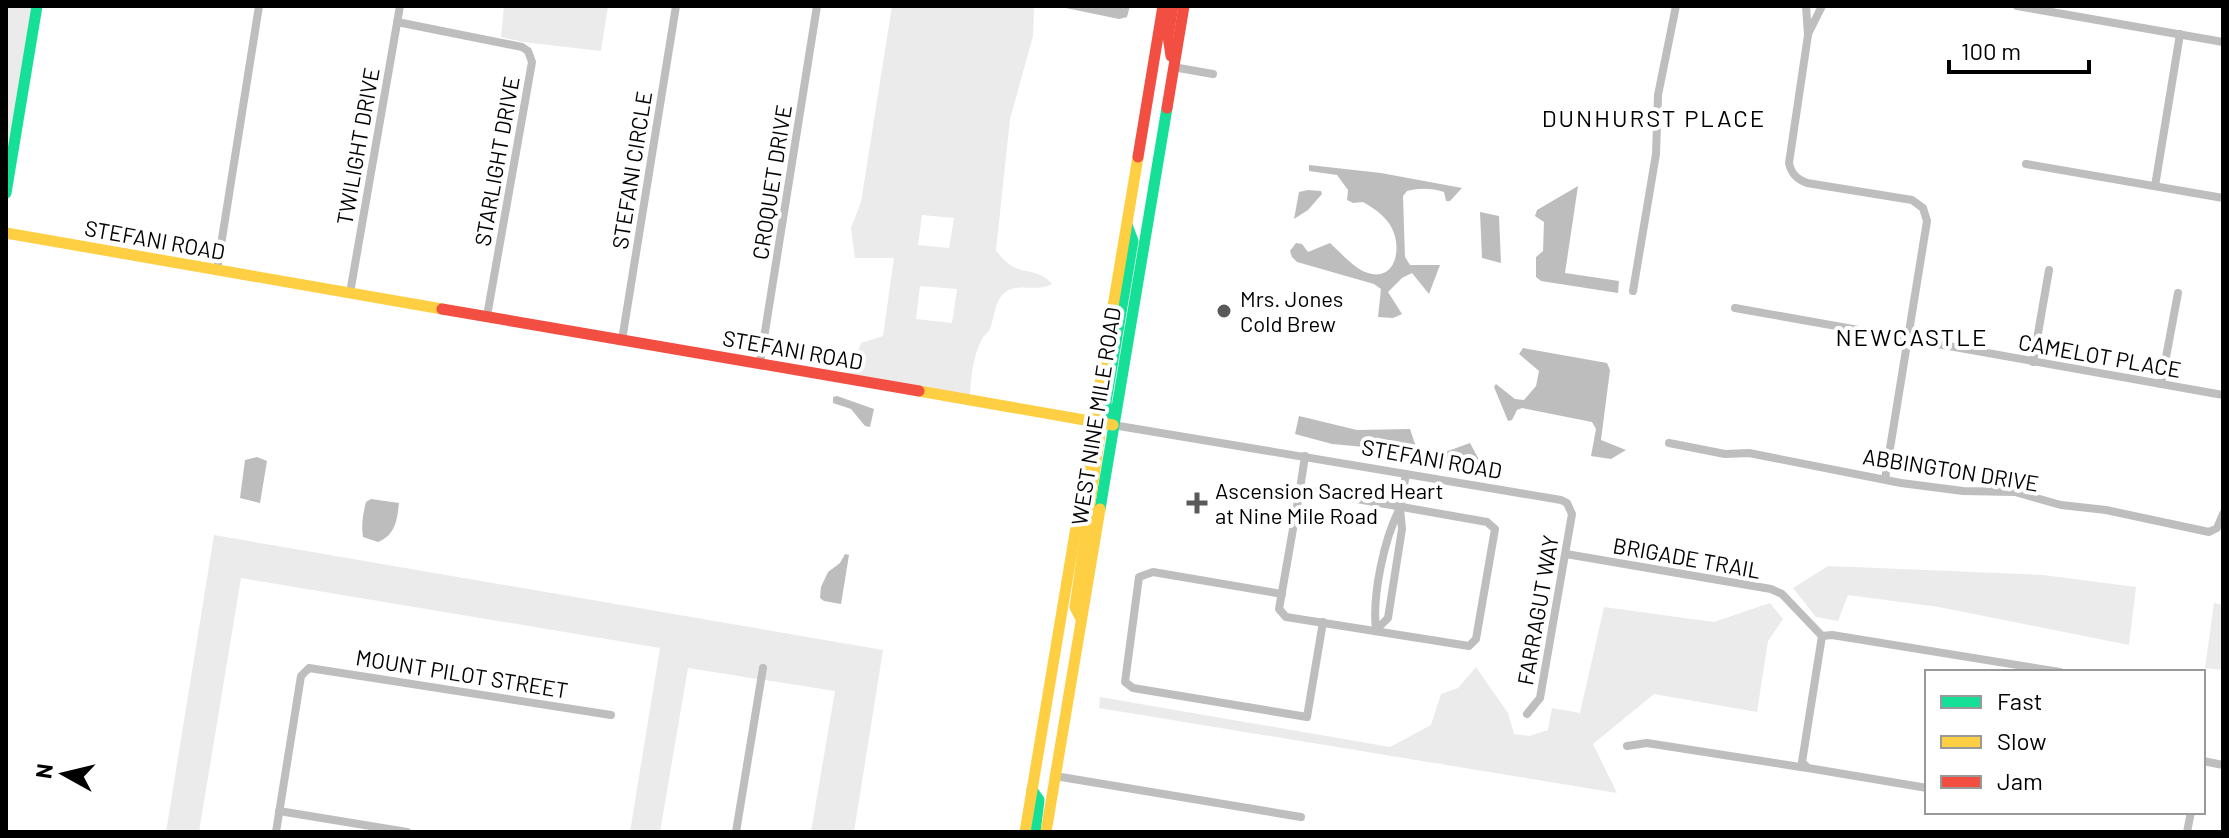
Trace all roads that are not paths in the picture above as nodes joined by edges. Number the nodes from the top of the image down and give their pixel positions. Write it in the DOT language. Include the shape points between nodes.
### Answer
graph roads {
  1 [pos="37,6"];
  2 [pos="259,6"];
  3 [pos="400,6"];
  4 [pos="676,6"];
  5 [pos="817,6"];
  6 [pos="1163,6"];
  7 [pos="1173,6"];
  8 [pos="1184,6"];
  9 [pos="1676,6"];
  10 [pos="1806,6"];
  11 [pos="1822,6"];
  12 [pos="2017,6"];
  13 [pos="397,22"];
  14 [pos="2180,34"];
  15 [pos="1808,35"];
  16 [pos="2223,42"];
  17 [pos="1173,67"];
  18 [pos="1213,74"];
  19 [pos="2026,164"];
  20 [pos="2155,186"];
  21 [pos="6,193"];
  22 [pos="2223,198"];
  23 [pos="1126,222"];
  24 [pos="6,233"];
  25 [pos="217,270"];
  26 [pos="2049,270"];
  27 [pos="1633,291"];
  28 [pos="350,293"];
  29 [pos="2178,293"];
  30 [pos="1735,308"];
  31 [pos="487,316"];
  32 [pos="622,340"];
  33 [pos="1908,341"];
  34 [pos="2033,362"];
  35 [pos="760,363"];
  36 [pos="2161,384"];
  37 [pos="2223,395"];
  38 [pos="1093,421"];
  39 [pos="1113,425"];
  40 [pos="1669,443"];
  41 [pos="1305,456"];
  42 [pos="1406,474"];
  43 [pos="1885,479"];
  44 [pos="1300,489"];
  45 [pos="1400,508"];
  46 [pos="1571,509"];
  47 [pos="2223,517"];
  48 [pos="1566,554"];
  49 [pos="1282,594"];
  50 [pos="1081,620"];
  51 [pos="1323,622"];
  52 [pos="1376,630"];
  53 [pos="1822,636"];
  54 [pos="763,668"];
  55 [pos="2048,670"];
  56 [pos="1527,714"];
  57 [pos="611,715"];
  58 [pos="1627,746"];
  59 [pos="1808,768"];
  60 [pos="1055,776"];
  61 [pos="1925,788"];
  62 [pos="1032,790"];
  63 [pos="279,811"];
  64 [pos="1301,817"];
  65 [pos="276,832"];
  66 [pos="407,832"];
  67 [pos="736,832"];
  68 [pos="1025,832"];
  69 [pos="1035,832"];
  70 [pos="1046,832"];
  1 -- 21 [label="main road"];
  2 -- 25 [label="street"];
  3 -- 13 [label="street, TWILIGHT DRIVE"];
  4 -- 32 [label="street, STEFANI CIRCLE"];
  5 -- 35 [label="street, CROQUET DRIVE"];
  6 -- 23 [label="main road, WEST NINE MILE ROAD"];
  7 -- 17 [label="main road" via="1168,36"];
  8 -- 17 [label="main road, WEST NINE MILE ROAD"];
  9 -- 27 [label="street" via="1658,95 1656,154"];
  10 -- 15 [label="street"];
  11 -- 15 [label="street"];
  12 -- 14 [label="street"];
  13 -- 28 [label="street, TWILIGHT DRIVE"];
  13 -- 31 [label="street, STARLIGHT DRIVE" via="522,47 531,56"];
  14 -- 16 [label="street"];
  14 -- 20 [label="street"];
  15 -- 33 [label="street" via="1791,170 1807,183 1912,200 1923,208 1927,225"];
  17 -- 18 [label="street"];
  17 -- 39 [label="main road, WEST NINE MILE ROAD"];
  19 -- 20 [label="street"];
  20 -- 22 [label="street"];
  23 -- 38 [label="main road, WEST NINE MILE ROAD"];
  23 -- 39 [label="main road" via="1133,241 1106,402"];
  24 -- 25 [label="main road, STEFANI ROAD"];
  25 -- 28 [label="main road, STEFANI ROAD"];
  26 -- 34 [label="street"];
  28 -- 31 [label="main road, STEFANI ROAD"];
  29 -- 36 [label="street"];
  30 -- 33 [label="street, CAMELOT PLACE"];
  31 -- 32 [label="main road, STEFANI ROAD"];
  32 -- 35 [label="main road, STEFANI ROAD"];
  33 -- 34 [label="street, CAMELOT PLACE"];
  33 -- 43 [label="street"];
  34 -- 36 [label="street, CAMELOT PLACE"];
  35 -- 38 [label="main road, STEFANI ROAD"];
  36 -- 37 [label="street, CAMELOT PLACE"];
  38 -- 39 [label="main road, STEFANI ROAD"];
  38 -- 50 [label="main road" via="1100,434 1075,607"];
  38 -- 62 [label="main road, WEST NINE MILE ROAD"];
  39 -- 41 [label="street, STEFANI ROAD"];
  39 -- 50 [label="main road, WEST NINE MILE ROAD"];
  40 -- 43 [label="street, ABBINGTON DRIVE"];
  41 -- 42 [label="street, STEFANI ROAD"];
  41 -- 44 [label="street"];
  42 -- 45 [label="street"];
  42 -- 46 [label="street, STEFANI ROAD" via="1561,500"];
  43 -- 47 [label="street, ABBINGTON DRIVE" via="1963,491 2015,492 2209,532"];
  44 -- 45 [label="street"];
  44 -- 49 [label="street"];
  45 -- 52 [label="street" via="1389,529 1374,614"];
  45 -- 52 [label="street" via="1402,529 1388,618"];
  45 -- 52 [label="street" via="1487,522 1495,529 1476,639 1469,646"];
  46 -- 48 [label="street, FARRAGUT WAY"];
  48 -- 53 [label="street, BRIGADE TRAIL" via="1771,589"];
  48 -- 56 [label="street, FARRAGUT WAY" via="1540,698"];
  49 -- 51 [label="street" via="1279,609 1286,617"];
  49 -- 51 [label="street" via="1153,572 1139,577 1125,682 1133,688 1307,717"];
  50 -- 60 [label="main road, WEST NINE MILE ROAD"];
  51 -- 52 [label="street"];
  53 -- 55 [label="street"];
  53 -- 59 [label="street" via="1802,762"];
  54 -- 67 [label="street"];
  57 -- 63 [label="street, MOUNT PILOT STREET" via="321,667 307,669 301,676"];
  58 -- 59 [label="street" via="1647,743"];
  59 -- 61 [label="street"];
  60 -- 64 [label="street"];
  60 -- 70 [label="main road, WEST NINE MILE ROAD"];
  62 -- 68 [label="main road, WEST NINE MILE ROAD"];
  62 -- 69 [label="main road" via="1039,800"];
  63 -- 65 [label="street"];
  63 -- 66 [label="street"];
}
